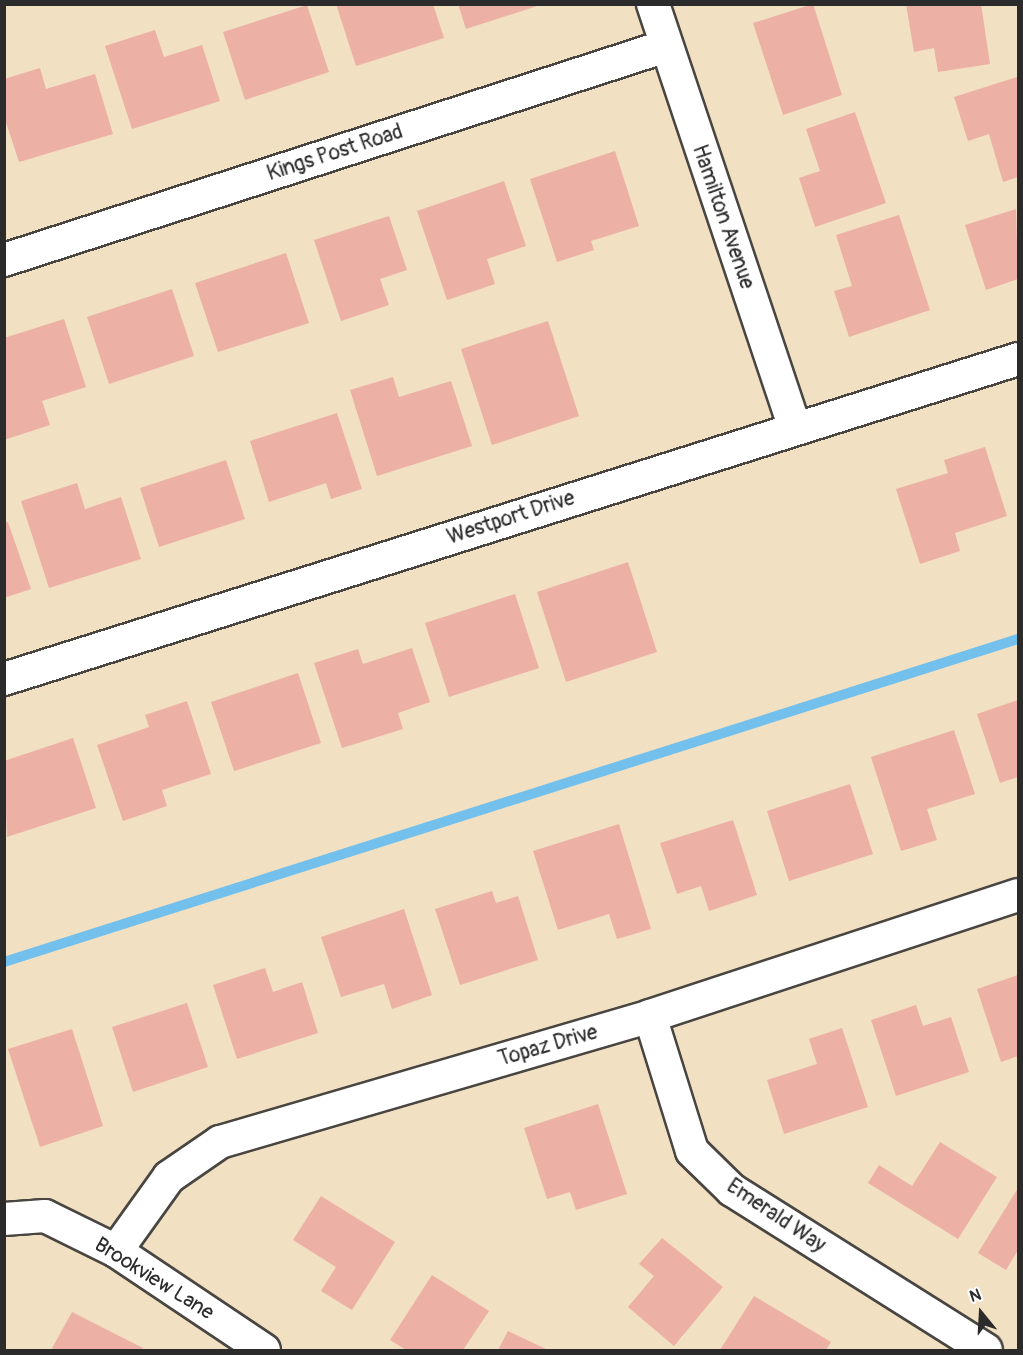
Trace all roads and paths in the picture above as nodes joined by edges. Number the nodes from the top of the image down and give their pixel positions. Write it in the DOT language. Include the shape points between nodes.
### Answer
graph roads {
  1 [pos="653,4"];
  2 [pos="666,46"];
  3 [pos="4,260"];
  4 [pos="1018,359"];
  5 [pos="795,428"];
  6 [pos="4,679"];
  7 [pos="1018,896"];
  8 [pos="650,1016"];
  9 [pos="4,1220"];
  10 [pos="116,1251"];
  11 [pos="264,1350"];
  12 [pos="986,1350"];
  1 -- 2 [label="street, Hamilton Avenue"];
  2 -- 3 [label="street, Kings Post Road"];
  2 -- 5 [label="street, Hamilton Avenue"];
  4 -- 5 [label="street, Westport Drive"];
  5 -- 6 [label="street, Westport Drive"];
  7 -- 8 [label="street, Topaz Drive"];
  8 -- 10 [label="street, Topaz Drive" via="220,1142 169,1177"];
  8 -- 12 [label="street, Emerald Way" via="692,1151 732,1190"];
  9 -- 10 [label="street, Brookview Lane" via="45,1216"];
  10 -- 11 [label="street, Brookview Lane"];
}
